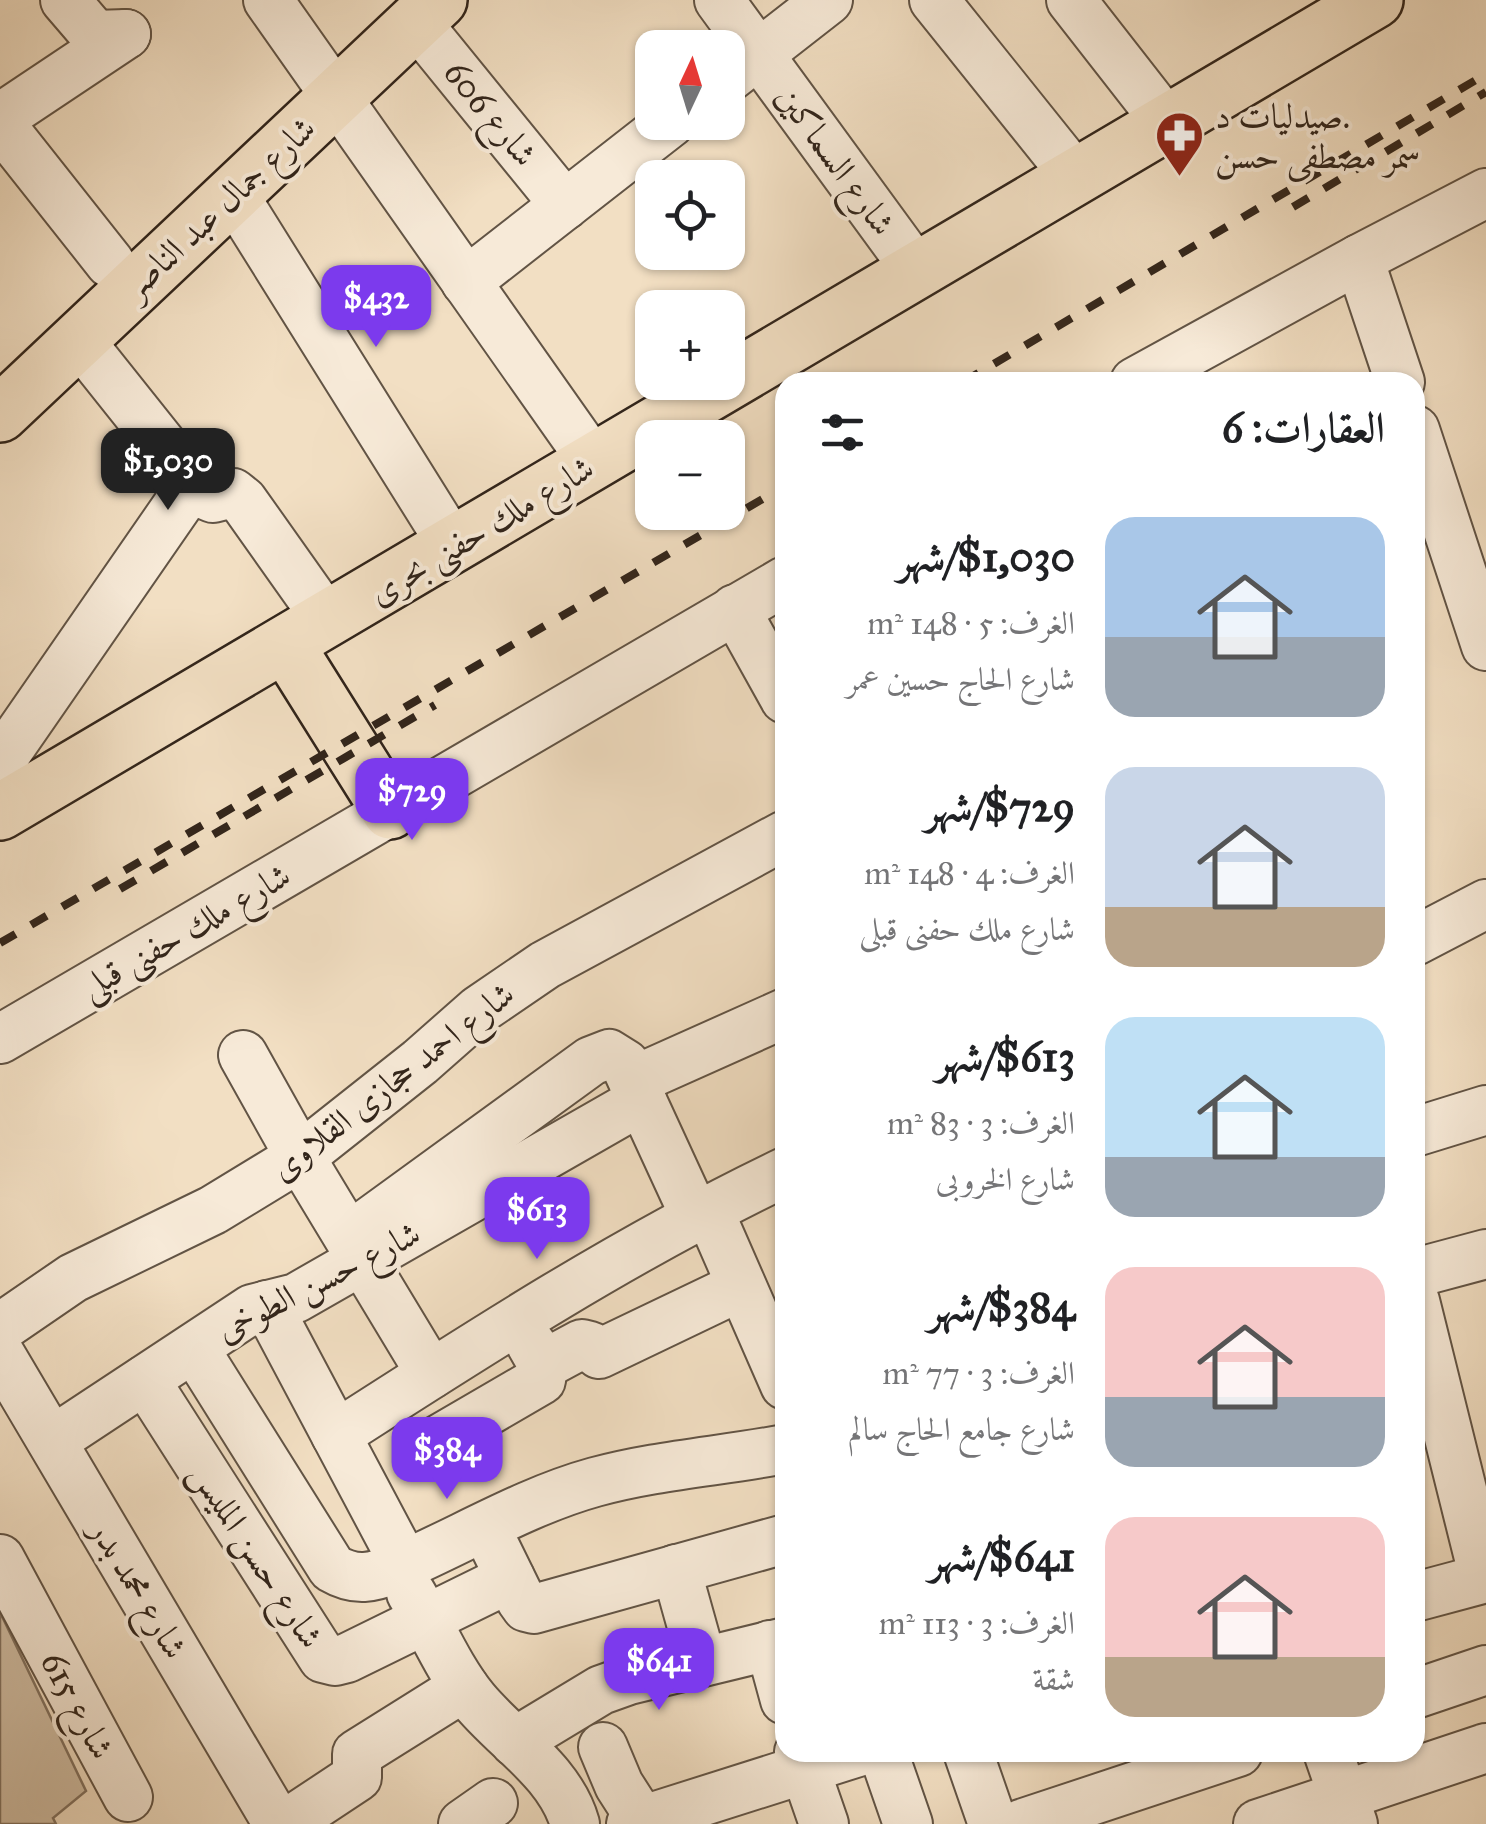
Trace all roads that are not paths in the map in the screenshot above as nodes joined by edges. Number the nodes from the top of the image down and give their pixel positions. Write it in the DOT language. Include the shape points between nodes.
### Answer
graph roads {
  1 [pos="66,0"];
  2 [pos="268,0"];
  3 [pos="720,0"];
  4 [pos="828,0"];
  5 [pos="934,0"];
  6 [pos="1071,0"];
  7 [pos="1375,0"];
  8 [pos="414,7"];
  9 [pos="730,30"];
  10 [pos="745,64"];
  11 [pos="745,68"];
  12 [pos="326,82"];
  13 [pos="0,121"];
  14 [pos="1168,123"];
  15 [pos="648,140"];
  16 [pos="1076,177"];
  17 [pos="1486,193"];
  18 [pos="233,194"];
  19 [pos="566,205"];
  20 [pos="1359,259"];
  21 [pos="110,264"];
  22 [pos="917,271"];
  23 [pos="466,282"];
  24 [pos="79,340"];
  25 [pos="0,367"];
  26 [pos="1154,372"];
  27 [pos="1397,372"];
  28 [pos="0,414"];
  29 [pos="1425,460"];
  30 [pos="594,463"];
  31 [pos="193,483"];
  32 [pos="454,546"];
  33 [pos="775,587"];
  34 [pos="736,609"];
  35 [pos="307,633"];
  36 [pos="1486,646"];
  37 [pos="775,681"];
  38 [pos="0,762"];
  39 [pos="390,811"];
  40 [pos="0,812"];
  41 [pos="775,840"];
  42 [pos="1486,904"];
  43 [pos="1425,936"];
  44 [pos="775,1018"];
  45 [pos="0,1039"];
  46 [pos="243,1055"];
  47 [pos="638,1091"];
  48 [pos="1486,1110"];
  49 [pos="1425,1129"];
  50 [pos="300,1156"];
  51 [pos="775,1177"];
  52 [pos="702,1213"];
  53 [pos="356,1250"];
  54 [pos="1484,1261"];
  55 [pos="1425,1272"];
  56 [pos="741,1286"];
  57 [pos="267,1305"];
  58 [pos="517,1319"];
  59 [pos="0,1328"];
  60 [pos="1425,1341"];
  61 [pos="194,1348"];
  62 [pos="0,1354"];
  63 [pos="775,1362"];
  64 [pos="543,1365"];
  65 [pos="432,1374"];
  66 [pos="145,1380"];
  67 [pos="336,1435"];
  68 [pos="438,1440"];
  69 [pos="52,1441"];
  70 [pos="775,1451"];
  71 [pos="485,1528"];
  72 [pos="775,1542"];
  73 [pos="0,1560"];
  74 [pos="401,1566"];
  75 [pos="676,1569"];
  76 [pos="510,1578"];
  77 [pos="1485,1578"];
  78 [pos="1425,1594"];
  79 [pos="426,1618"];
  80 [pos="775,1644"];
  81 [pos="702,1662"];
  82 [pos="1486,1670"];
  83 [pos="464,1686"];
  84 [pos="1425,1691"];
  85 [pos="515,1742"];
  86 [pos="603,1747"];
  87 [pos="1486,1748"];
  88 [pos="801,1762"];
  89 [pos="802,1762"];
  90 [pos="886,1762"];
  91 [pos="971,1762"];
  92 [pos="1208,1762"];
  93 [pos="1341,1791"];
  94 [pos="128,1797"];
  95 [pos="734,1808"];
  96 [pos="639,1823"];
  97 [pos="278,1824"];
  98 [pos="286,1824"];
  99 [pos="575,1824"];
  100 [pos="824,1824"];
  101 [pos="908,1824"];
  102 [pos="993,1824"];
  103 [pos="1021,1824"];
  104 [pos="1258,1824"];
  1 -- 13 [label="street" via="94,35 126,34"];
  2 -- 12 [label="street"];
  3 -- 9 [label="street, شارع السماكين"];
  4 -- 10 [label="street"];
  5 -- 16 [label="street"];
  6 -- 14 [label="street"];
  7 -- 14 [label="main road, شارع ملك حفنى بحرى"];
  8 -- 12 [label="main road, شارع جمال عبد الناصر"];
  8 -- 19 [label="street, شارع 606"];
  11 -- 22 [label="street, شارع السماكين"];
  12 -- 18 [label="main road, شارع جمال عبد الناصر"];
  12 -- 21 [label="main road, شارع جمال عبد الناصر"];
  12 -- 23 [label="street"];
  13 -- 21 [label="street"];
  14 -- 16 [label="main road, شارع ملك حفنى بحرى"];
  15 -- 19 [label="street"];
  16 -- 22 [label="main road, شارع ملك حفنى بحرى"];
  17 -- 20 [label="street"];
  18 -- 24 [label="main road, شارع جمال عبد الناصر"];
  18 -- 32 [label="street"];
  19 -- 23 [label="street"];
  20 -- 26 [label="street"];
  20 -- 27 [label="street"];
  21 -- 25 [label="main road, شارع جمال عبد الناصر"];
  22 -- 30 [label="main road, شارع ملك حفنى بحرى"];
  23 -- 30 [label="street"];
  24 -- 28 [label="main road, شارع جمال عبد الناصر"];
  24 -- 31 [label="street"];
  29 -- 36 [label="street"];
  30 -- 32 [label="main road, شارع ملك حفنى بحرى"];
  31 -- 35 [label="street" via="207,496 234,494 243,501"];
  31 -- 38 [label="street"];
  32 -- 35 [label="main road, شارع ملك حفنى بحرى"];
  33 -- 34 [label="street, شارع ملك حفنى قبلى"];
  34 -- 37 [label="street"];
  34 -- 39 [label="street, شارع ملك حفنى قبلى"];
  35 -- 39 [label="main road"];
  35 -- 40 [label="main road, شارع ملك حفنى بحرى"];
  39 -- 45 [label="street, شارع ملك حفنى قبلى"];
  41 -- 50 [label="street, شارع احمد حجازى القلاوى" via="545,965"];
  42 -- 43 [label="street"];
  44 -- 47 [label="street"];
  46 -- 50 [label="street"];
  47 -- 52 [label="street"];
  47 -- 53 [label="street, شارع حسن الطوخى" via="619,1057 599,1055"];
  48 -- 49 [label="street"];
  50 -- 53 [label="street"];
  50 -- 59 [label="street, شارع احمد حجازى القلاوى" via="212,1210 73,1278"];
  51 -- 52 [label="street"];
  52 -- 56 [label="street"];
  52 -- 58 [label="street"];
  53 -- 57 [label="street, شارع حسن الطوخى" via="296,1298"];
  53 -- 65 [label="street"];
  54 -- 55 [label="street"];
  56 -- 63 [label="street"];
  56 -- 64 [label="street" via="599,1354 582,1344"];
  57 -- 61 [label="street, شارع حسن الطوخى"];
  57 -- 67 [label="street"];
  58 -- 64 [label="street"];
  58 -- 65 [label="street"];
  60 -- 77 [label="street"];
  61 -- 66 [label="street, شارع حسن الطوخى"];
  61 -- 74 [label="street" via="332,1568 372,1578"];
  62 -- 69 [label="street, شارع محمد بدر"];
  64 -- 68 [label="street" via="536,1385"];
  65 -- 67 [label="street"];
  66 -- 69 [label="street, شارع حسن الطوخى"];
  66 -- 79 [label="street, شارع حسن المليس" via="322,1658 347,1658"];
  67 -- 74 [label="street"];
  69 -- 97 [label="street, شارع محمد بدر"];
  70 -- 71 [label="street" via="593,1482"];
  71 -- 74 [label="street"];
  71 -- 76 [label="street"];
  72 -- 75 [label="street"];
  73 -- 94 [label="street, شارع 615"];
  74 -- 79 [label="street"];
  75 -- 76 [label="street" via="534,1609"];
  75 -- 81 [label="street"];
  76 -- 79 [label="street, شارع حسن المليس"];
  77 -- 78 [label="street"];
  79 -- 83 [label="street"];
  80 -- 81 [label="street"];
  81 -- 85 [label="street" via="602,1690"];
  82 -- 84 [label="street"];
  83 -- 85 [label="street"];
  83 -- 98 [label="street" via="357,1754 357,1777"];
  85 -- 99 [label="street" via="562,1793"];
  86 -- 96 [label="street"];
  87 -- 93 [label="street"];
  88 -- 95 [label="street"];
  89 -- 100 [label="street"];
  90 -- 101 [label="street"];
  91 -- 102 [label="street"];
  92 -- 103 [label="street"];
  93 -- 104 [label="street"];
  95 -- 96 [label="street"];
}
